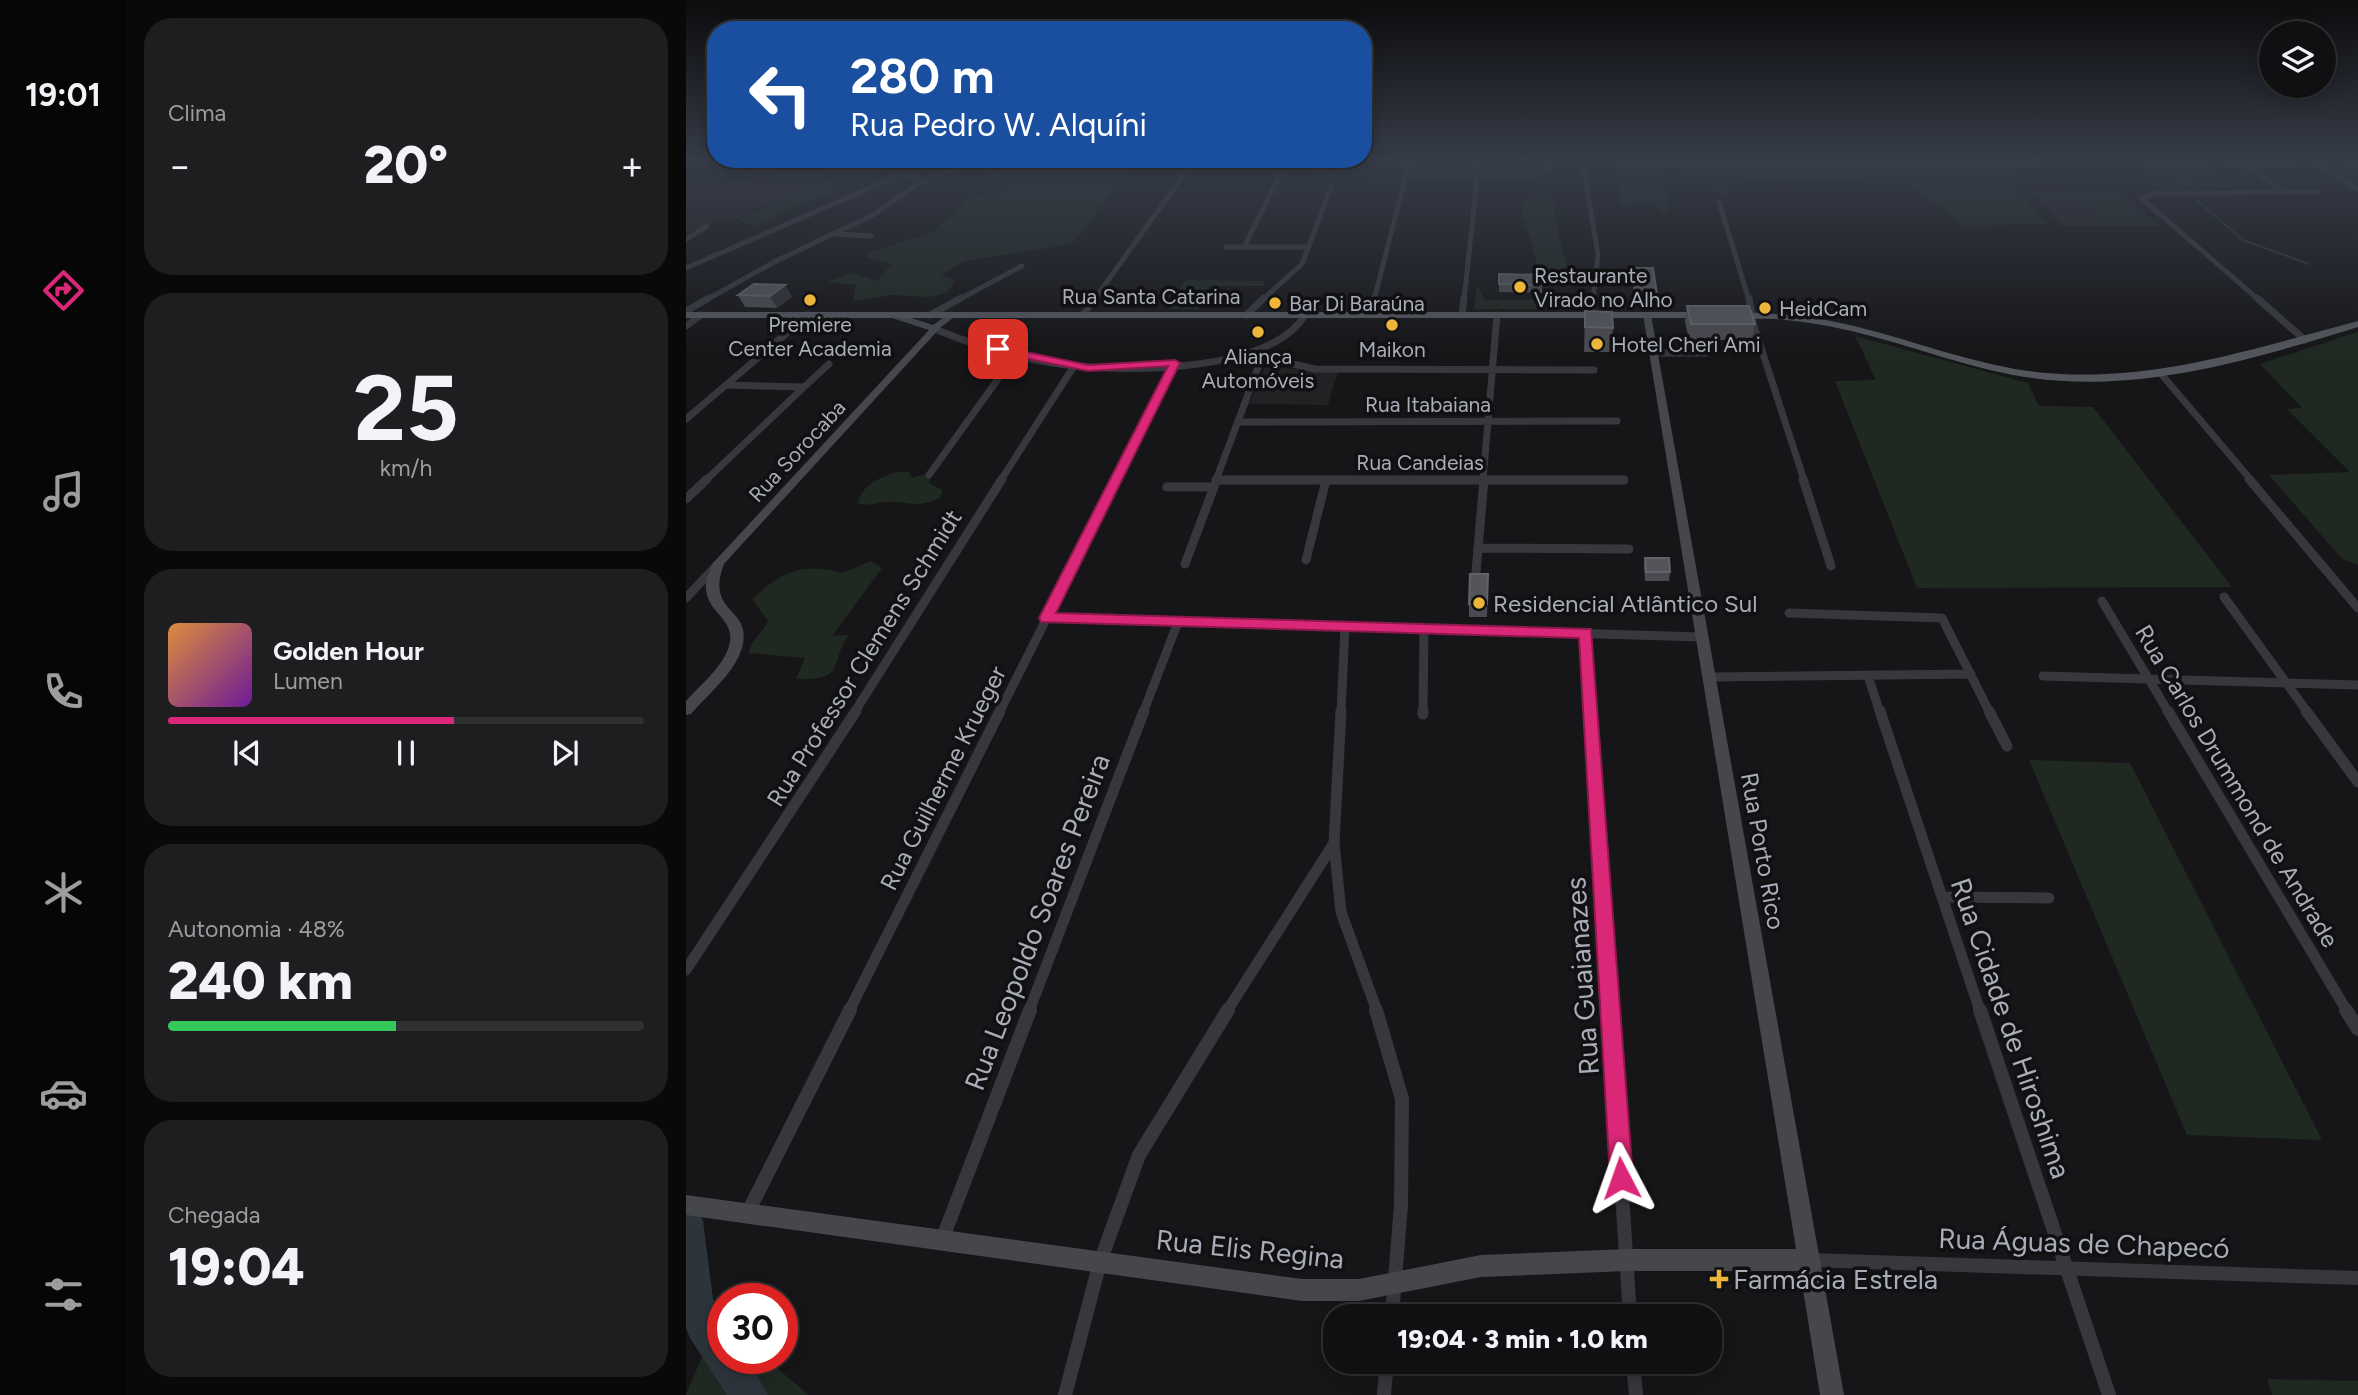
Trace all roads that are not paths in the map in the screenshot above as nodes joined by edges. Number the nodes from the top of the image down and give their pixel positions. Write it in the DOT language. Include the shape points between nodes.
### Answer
graph roads {
  1 [pos="787,224"];
  2 [pos="854,224"];
  3 [pos="1148,224"];
  4 [pos="1255,224"];
  5 [pos="1317,224"];
  6 [pos="1394,224"];
  7 [pos="1472,224"];
  8 [pos="1591,224"];
  9 [pos="1725,224"];
  10 [pos="2169,224"];
  11 [pos="706,226"];
  12 [pos="835,234"];
  13 [pos="871,236"];
  14 [pos="686,239"];
  15 [pos="1226,247"];
  16 [pos="1244,247"];
  17 [pos="1309,247"];
  18 [pos="1022,266"];
  19 [pos="686,268"];
  20 [pos="686,313"];
  21 [pos="701,315"];
  22 [pos="808,315"];
  23 [pos="892,315"];
  24 [pos="930,315"];
  25 [pos="953,315"];
  26 [pos="1083,315"];
  27 [pos="1246,315"];
  28 [pos="1305,315"];
  29 [pos="1370,315"];
  30 [pos="1462,315"];
  31 [pos="1497,315"];
  32 [pos="1591,315"];
  33 [pos="1647,315"];
  34 [pos="1752,316"];
  35 [pos="2358,324"];
  36 [pos="686,326"];
  37 [pos="935,329"];
  38 [pos="2305,340"];
  39 [pos="1653,352"];
  40 [pos="1706,353"];
  41 [pos="1016,354"];
  42 [pos="1259,354"];
  43 [pos="1175,363"];
  44 [pos="829,364"];
  45 [pos="1074,366"];
  46 [pos="1493,369"];
  47 [pos="1594,370"];
  48 [pos="2162,375"];
  49 [pos="726,385"];
  50 [pos="804,387"];
  51 [pos="686,419"];
  52 [pos="1489,421"];
  53 [pos="1617,421"];
  54 [pos="1238,422"];
  55 [pos="929,475"];
  56 [pos="1326,480"];
  57 [pos="1484,480"];
  58 [pos="1624,480"];
  59 [pos="1215,483"];
  60 [pos="1167,487"];
  61 [pos="686,499"];
  62 [pos="1478,548"];
  63 [pos="1629,549"];
  64 [pos="1306,560"];
  65 [pos="719,563"];
  66 [pos="1185,564"];
  67 [pos="1831,566"];
  68 [pos="1476,572"];
  69 [pos="2224,597"];
  70 [pos="686,598"];
  71 [pos="2102,601"];
  72 [pos="2358,608"];
  73 [pos="1790,613"];
  74 [pos="1047,618"];
  75 [pos="1178,622"];
  76 [pos="1345,626"];
  77 [pos="1424,629"];
  78 [pos="1586,633"];
  79 [pos="1702,636"];
  80 [pos="1971,674"];
  81 [pos="1868,676"];
  82 [pos="2043,676"];
  83 [pos="1709,677"];
  84 [pos="2149,678"];
  85 [pos="2286,682"];
  86 [pos="2358,685"];
  87 [pos="686,709"];
  88 [pos="1423,714"];
  89 [pos="2007,746"];
  90 [pos="2358,782"];
  91 [pos="1334,843"];
  92 [pos="1942,897"];
  93 [pos="2049,898"];
  94 [pos="686,970"];
  95 [pos="2358,1029"];
  96 [pos="694,1206"];
  97 [pos="748,1212"];
  98 [pos="942,1240"];
  99 [pos="1627,1260"];
  100 [pos="1809,1260"];
  101 [pos="1100,1262"];
  102 [pos="2066,1268"];
  103 [pos="2358,1278"];
  104 [pos="1395,1282"];
  105 [pos="1393,1304"];
  106 [pos="1629,1304"];
  107 [pos="1386,1374"];
  108 [pos="1634,1374"];
  109 [pos="1065,1395"];
  110 [pos="1384,1395"];
  111 [pos="1636,1395"];
  112 [pos="1832,1395"];
  113 [pos="2109,1395"];
  1 -- 19 [label="street"];
  2 -- 12 [label="street"];
  3 -- 26 [label="street"];
  4 -- 16 [label="street"];
  5 -- 17 [label="street"];
  6 -- 29 [label="street"];
  7 -- 30 [label="street"];
  8 -- 32 [label="street" via="1598,255"];
  9 -- 34 [label="street"];
  10 -- 38 [label="street"];
  11 -- 14 [label="street"];
  12 -- 13 [label="street"];
  12 -- 20 [label="street" via="776,261"];
  15 -- 16 [label="street"];
  16 -- 17 [label="street"];
  17 -- 27 [label="street" via="1299,268"];
  18 -- 24 [label="street"];
  20 -- 21 [label="main road, Rua Santa Catarina"];
  21 -- 22 [label="main road, Rua Santa Catarina"];
  21 -- 36 [label="street"];
  22 -- 23 [label="main road, Rua Santa Catarina"];
  22 -- 49 [label="street"];
  23 -- 24 [label="main road, Rua Santa Catarina"];
  23 -- 37 [label="main road"];
  24 -- 25 [label="main road, Rua Santa Catarina"];
  25 -- 26 [label="main road, Rua Santa Catarina"];
  25 -- 37 [label="main road, Rua Sorocaba"];
  26 -- 27 [label="main road, Rua Santa Catarina"];
  27 -- 28 [label="main road, Rua Santa Catarina"];
  28 -- 29 [label="main road, Rua Santa Catarina"];
  28 -- 42 [label="street" via="1293,330"];
  29 -- 30 [label="main road, Rua Santa Catarina"];
  30 -- 31 [label="main road, Rua Santa Catarina"];
  31 -- 32 [label="main road, Rua Santa Catarina"];
  31 -- 46 [label="street"];
  32 -- 33 [label="main road, Rua Santa Catarina"];
  33 -- 34 [label="main road, Rua Santa Catarina"];
  33 -- 39 [label="main road, Rua Porto Rico"];
  34 -- 48 [label="main road, Rua Santa Catarina" via="1825,323 1994,368 2043,376"];
  34 -- 67 [label="street"];
  35 -- 38 [label="main road, Rua Santa Catarina"];
  37 -- 41 [label="street"];
  37 -- 65 [label="main road, Rua Sorocaba"];
  38 -- 48 [label="main road, Rua Santa Catarina" via="2212,367"];
  39 -- 40 [label="street"];
  39 -- 79 [label="main road, Rua Porto Rico"];
  41 -- 45 [label="street"];
  41 -- 55 [label="street"];
  42 -- 43 [label="street"];
  42 -- 46 [label="street" via="1315,369"];
  42 -- 54 [label="street"];
  43 -- 45 [label="street" via="1104,369"];
  43 -- 74 [label="street, Rua Guilherme Krueger"];
  44 -- 50 [label="street"];
  45 -- 94 [label="street, Rua Professor Clemens Schmidt" via="807,791"];
  46 -- 47 [label="street"];
  46 -- 52 [label="street"];
  48 -- 72 [label="street"];
  49 -- 50 [label="street"];
  49 -- 51 [label="street"];
  50 -- 61 [label="street"];
  52 -- 53 [label="street, Rua Itabaiana"];
  52 -- 54 [label="street, Rua Itabaiana"];
  52 -- 57 [label="street"];
  54 -- 59 [label="street"];
  56 -- 57 [label="street, Rua Candeias"];
  56 -- 59 [label="street, Rua Candeias"];
  56 -- 64 [label="street"];
  57 -- 58 [label="street, Rua Candeias"];
  57 -- 62 [label="street"];
  59 -- 60 [label="street, Rua Candeias"];
  59 -- 66 [label="street"];
  62 -- 63 [label="street"];
  62 -- 68 [label="street"];
  65 -- 70 [label="street, Rua Sorocaba"];
  65 -- 87 [label="main road" via="711,597 735,626 736,645"];
  69 -- 85 [label="street"];
  71 -- 84 [label="street, Rua Carlos Drummond de Andrade"];
  73 -- 80 [label="street" via="1942,618"];
  74 -- 75 [label="street"];
  74 -- 97 [label="street, Rua Guilherme Krueger"];
  75 -- 76 [label="street"];
  75 -- 98 [label="street, Rua Leopoldo Soares Pereira"];
  76 -- 77 [label="street"];
  76 -- 91 [label="street"];
  77 -- 78 [label="street"];
  77 -- 88 [label="street"];
  78 -- 79 [label="street"];
  78 -- 99 [label="street, Rua Guaianazes"];
  79 -- 83 [label="main road, Rua Porto Rico"];
  80 -- 81 [label="street"];
  80 -- 89 [label="street"];
  81 -- 83 [label="street"];
  81 -- 92 [label="street, Rua Cidade de Hiroshima"];
  82 -- 84 [label="street"];
  83 -- 100 [label="main road, Rua Porto Rico"];
  84 -- 85 [label="street"];
  84 -- 95 [label="street, Rua Carlos Drummond de Andrade"];
  85 -- 86 [label="street"];
  85 -- 90 [label="street"];
  91 -- 101 [label="street" via="1149,1138"];
  91 -- 104 [label="street" via="1341,912 1382,1025 1402,1099"];
  92 -- 93 [label="street"];
  92 -- 102 [label="street, Rua Cidade de Hiroshima"];
  96 -- 97 [label="main road, Rua Elis Regina"];
  97 -- 98 [label="main road, Rua Elis Regina"];
  98 -- 101 [label="main road, Rua Elis Regina"];
  99 -- 100 [label="main road, Rua Elis Regina"];
  99 -- 104 [label="main road, Rua Elis Regina" via="1480,1266"];
  99 -- 106 [label="street, Rua Guaianazes"];
  100 -- 102 [label="street, Rua Águas de Chapecó"];
  100 -- 112 [label="main road, Rua Porto Rico"];
  101 -- 104 [label="main road, Rua Elis Regina" via="1302,1290 1359,1290"];
  101 -- 109 [label="street"];
  102 -- 103 [label="street, Rua Águas de Chapecó"];
  102 -- 113 [label="street, Rua Cidade de Hiroshima"];
  104 -- 105 [label="street"];
  107 -- 110 [label="street"];
  108 -- 111 [label="street"];
}
